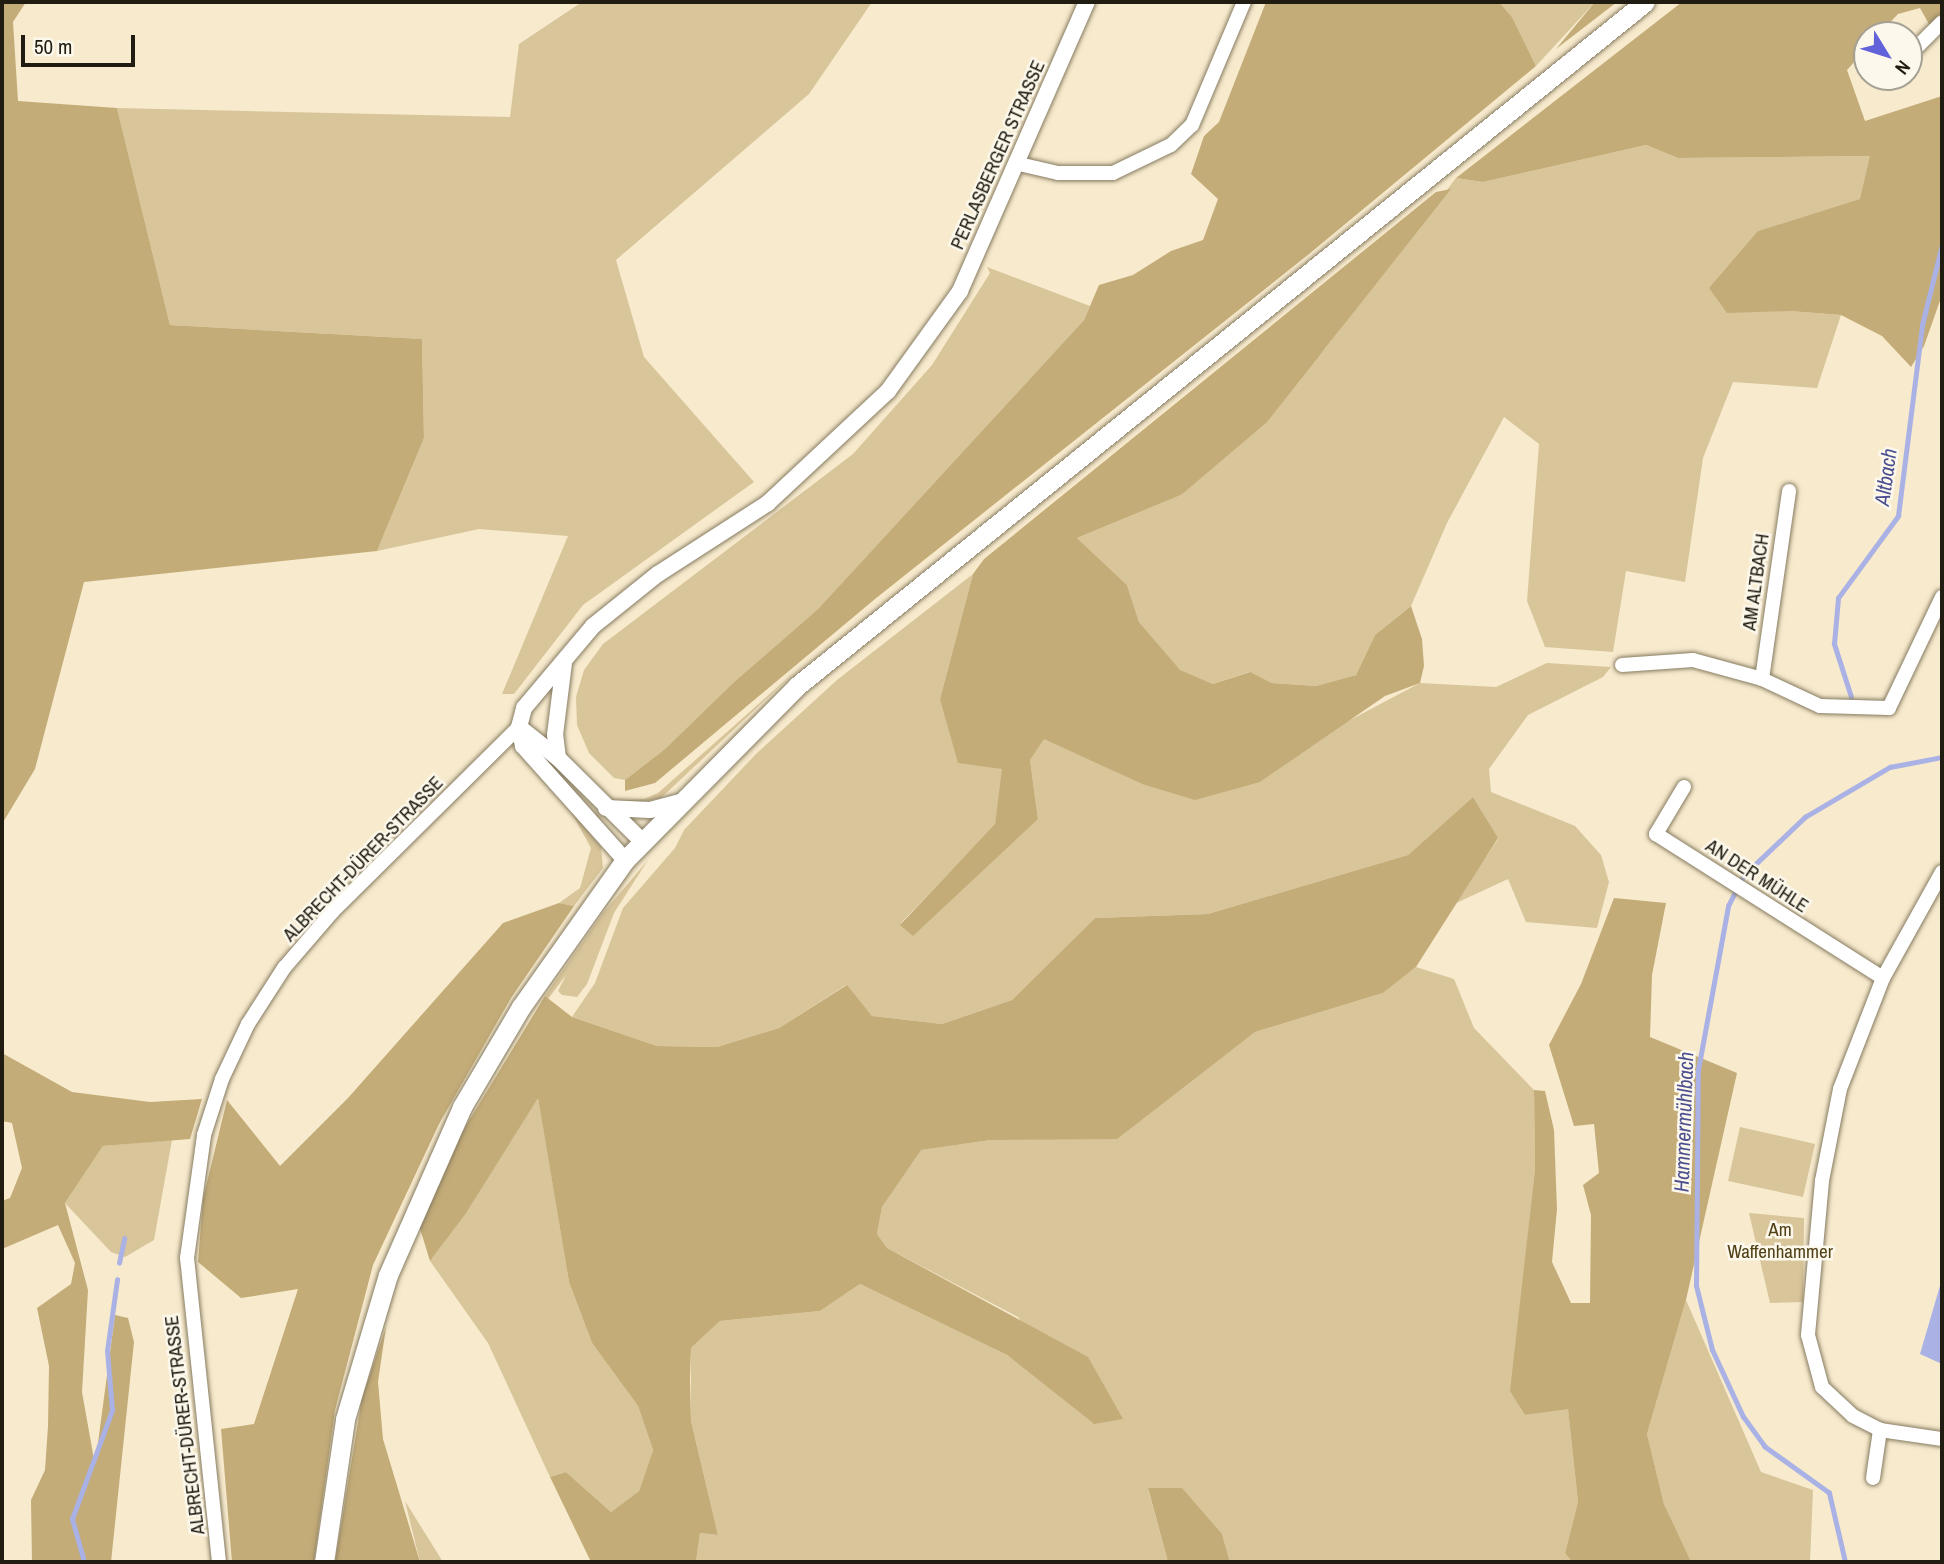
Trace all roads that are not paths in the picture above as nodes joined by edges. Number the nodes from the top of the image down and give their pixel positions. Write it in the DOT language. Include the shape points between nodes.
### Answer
graph roads {
  1 [pos="1087,2"];
  2 [pos="1244,2"];
  3 [pos="1645,2"];
  4 [pos="1942,22"];
  5 [pos="1923,41"];
  6 [pos="1019,164"];
  7 [pos="1789,491"];
  8 [pos="1942,597"];
  9 [pos="564,661"];
  10 [pos="1622,666"];
  11 [pos="1762,678"];
  12 [pos="519,727"];
  13 [pos="558,758"];
  14 [pos="1684,787"];
  15 [pos="679,802"];
  16 [pos="606,808"];
  17 [pos="642,841"];
  18 [pos="625,860"];
  19 [pos="1941,877"];
  20 [pos="1883,978"];
  21 [pos="1881,1430"];
  22 [pos="1942,1439"];
  23 [pos="1873,1478"];
  24 [pos="219,1562"];
  25 [pos="324,1562"];
  1 -- 6 [label="street, PERLASBERGER STRASSE"];
  2 -- 6 [label="street" via="1192,125 1171,145 1113,173 1058,173"];
  3 -- 15 [label="main road" via="923,581 797,686"];
  4 -- 5 [label="street"];
  6 -- 9 [label="street, PERLASBERGER STRASSE" via="941,322 888,391 768,502 658,575 593,626"];
  7 -- 11 [label="street, AM ALTBACH"];
  8 -- 11 [label="street" via="1889,708 1820,706"];
  9 -- 12 [label="street, PERLASBERGER STRASSE" via="524,708"];
  9 -- 13 [label="street" via="555,735"];
  10 -- 11 [label="street" via="1693,660"];
  12 -- 13 [label="street"];
  12 -- 18 [label="street" via="523,746"];
  12 -- 24 [label="street, ALBRECHT-DÜRER-STRASSE" via="333,911 284,968 248,1024 222,1079 204,1135 187,1258"];
  13 -- 16 [label="street"];
  14 -- 20 [label="street, AN DER MÜHLE" via="1656,834"];
  15 -- 16 [label="street" via="650,810"];
  15 -- 17 [label="main road"];
  16 -- 17 [label="street"];
  17 -- 18 [label="main road"];
  18 -- 25 [label="main road" via="521,1007 461,1107 388,1275 345,1419"];
  19 -- 20 [label="street"];
  20 -- 21 [label="street" via="1840,1089 1822,1181 1808,1335 1822,1387 1853,1416"];
  21 -- 22 [label="street"];
  21 -- 23 [label="street"];
}
